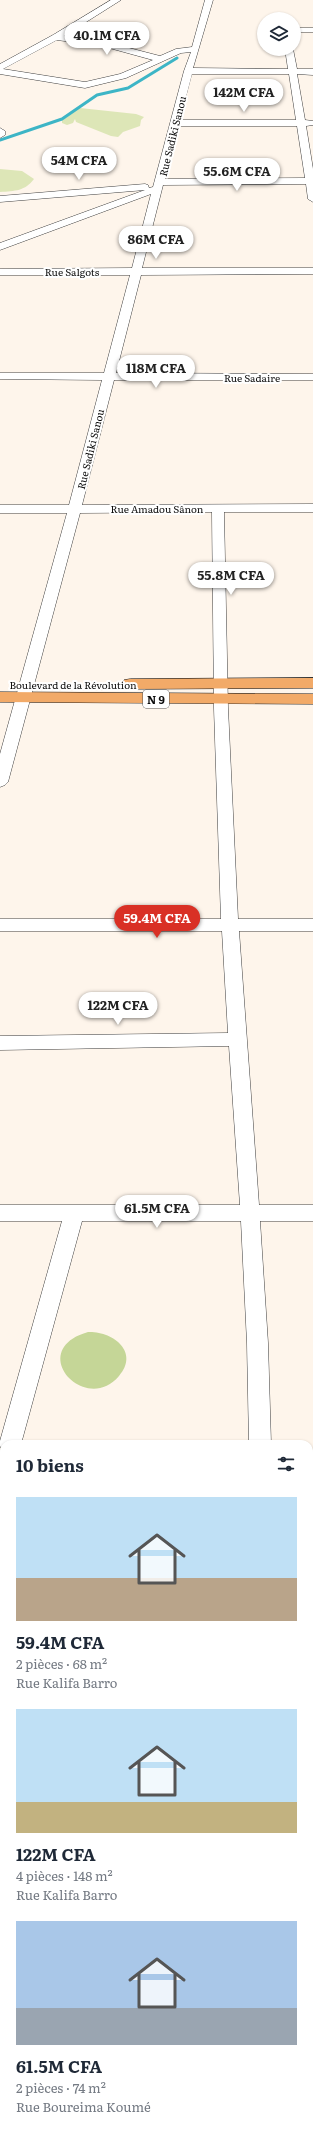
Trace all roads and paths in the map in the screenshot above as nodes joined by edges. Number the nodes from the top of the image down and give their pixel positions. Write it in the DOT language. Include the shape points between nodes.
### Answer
graph roads {
  1 [pos="118,0"];
  2 [pos="210,0"];
  3 [pos="301,30"];
  4 [pos="313,30"];
  5 [pos="56,37"];
  6 [pos="196,49"];
  7 [pos="291,56"];
  8 [pos="160,59"];
  9 [pos="0,67"];
  10 [pos="0,70"];
  11 [pos="188,71"];
  12 [pos="294,72"];
  13 [pos="313,72"];
  14 [pos="175,123"];
  15 [pos="301,123"];
  16 [pos="313,124"];
  17 [pos="0,131"];
  18 [pos="0,135"];
  19 [pos="312,181"];
  20 [pos="160,185"];
  21 [pos="0,199"];
  22 [pos="313,200"];
  23 [pos="0,246"];
  24 [pos="137,271"];
  25 [pos="313,271"];
  26 [pos="0,272"];
  27 [pos="0,376"];
  28 [pos="313,377"];
  29 [pos="108,378"];
  30 [pos="75,508"];
  31 [pos="313,508"];
  32 [pos="0,509"];
  33 [pos="218,509"];
  34 [pos="313,683"];
  35 [pos="0,684"];
  36 [pos="25,690"];
  37 [pos="221,692"];
  38 [pos="0,698"];
  39 [pos="313,699"];
  40 [pos="0,782"];
  41 [pos="0,925"];
  42 [pos="231,925"];
  43 [pos="313,925"];
  44 [pos="237,1039"];
  45 [pos="0,1043"];
  46 [pos="0,1213"];
  47 [pos="74,1213"];
  48 [pos="313,1213"];
  49 [pos="251,1214"];
  50 [pos="11,1440"];
  51 [pos="260,1440"];
  1 -- 5 [label="street"];
  2 -- 6 [label="street, Rue Sadiki Sanou"];
  3 -- 4 [label="street"];
  5 -- 8 [label="street" via="102,44"];
  5 -- 9 [label="street"];
  6 -- 8 [label="street" via="179,51"];
  6 -- 11 [label="street, Rue Sadiki Sanou"];
  7 -- 12 [label="street"];
  8 -- 10 [label="street" via="124,76 85,85"];
  11 -- 12 [label="street"];
  11 -- 14 [label="street, Rue Sadiki Sanou"];
  12 -- 13 [label="street"];
  12 -- 15 [label="street"];
  14 -- 15 [label="street"];
  14 -- 20 [label="street, Rue Sadiki Sanou"];
  15 -- 16 [label="street"];
  15 -- 19 [label="street"];
  17 -- 18 [label="street"];
  19 -- 20 [label="street"];
  19 -- 22 [label="street"];
  20 -- 21 [label="street"];
  20 -- 23 [label="street"];
  20 -- 24 [label="street, Rue Sadiki Sanou"];
  24 -- 25 [label="street, Rue Salgots"];
  24 -- 26 [label="street, Rue Salgots"];
  24 -- 29 [label="street, Rue Sadiki Sanou"];
  27 -- 29 [label="street, Rue Sadaire"];
  28 -- 29 [label="street, Rue Sadaire"];
  29 -- 30 [label="street, Rue Sadiki Sanou"];
  30 -- 32 [label="street, Rue Amadou Sânon"];
  30 -- 33 [label="street, Rue Amadou Sânon"];
  30 -- 36 [label="street, Rue Sadiki Sanou"];
  31 -- 33 [label="street, Rue Amadou Sânon"];
  33 -- 37 [label="street"];
  34 -- 37 [label="main road, Boulevard de la Révolution / N 9"];
  35 -- 36 [label="main road, Boulevard de la Révolution / N 9"];
  36 -- 37 [label="main road, Boulevard de la Révolution / N 9"];
  36 -- 38 [label="main road, Boulevard de la Révolution / N 9"];
  36 -- 40 [label="street, Rue Sadiki Sanou"];
  37 -- 39 [label="main road, Boulevard de la Révolution / N 9"];
  37 -- 42 [label="street"];
  41 -- 42 [label="street"];
  42 -- 43 [label="street"];
  42 -- 44 [label="street"];
  44 -- 45 [label="street"];
  44 -- 49 [label="street"];
  46 -- 47 [label="street"];
  47 -- 49 [label="street"];
  47 -- 50 [label="street"];
  48 -- 49 [label="street"];
  49 -- 51 [label="street"];
}
